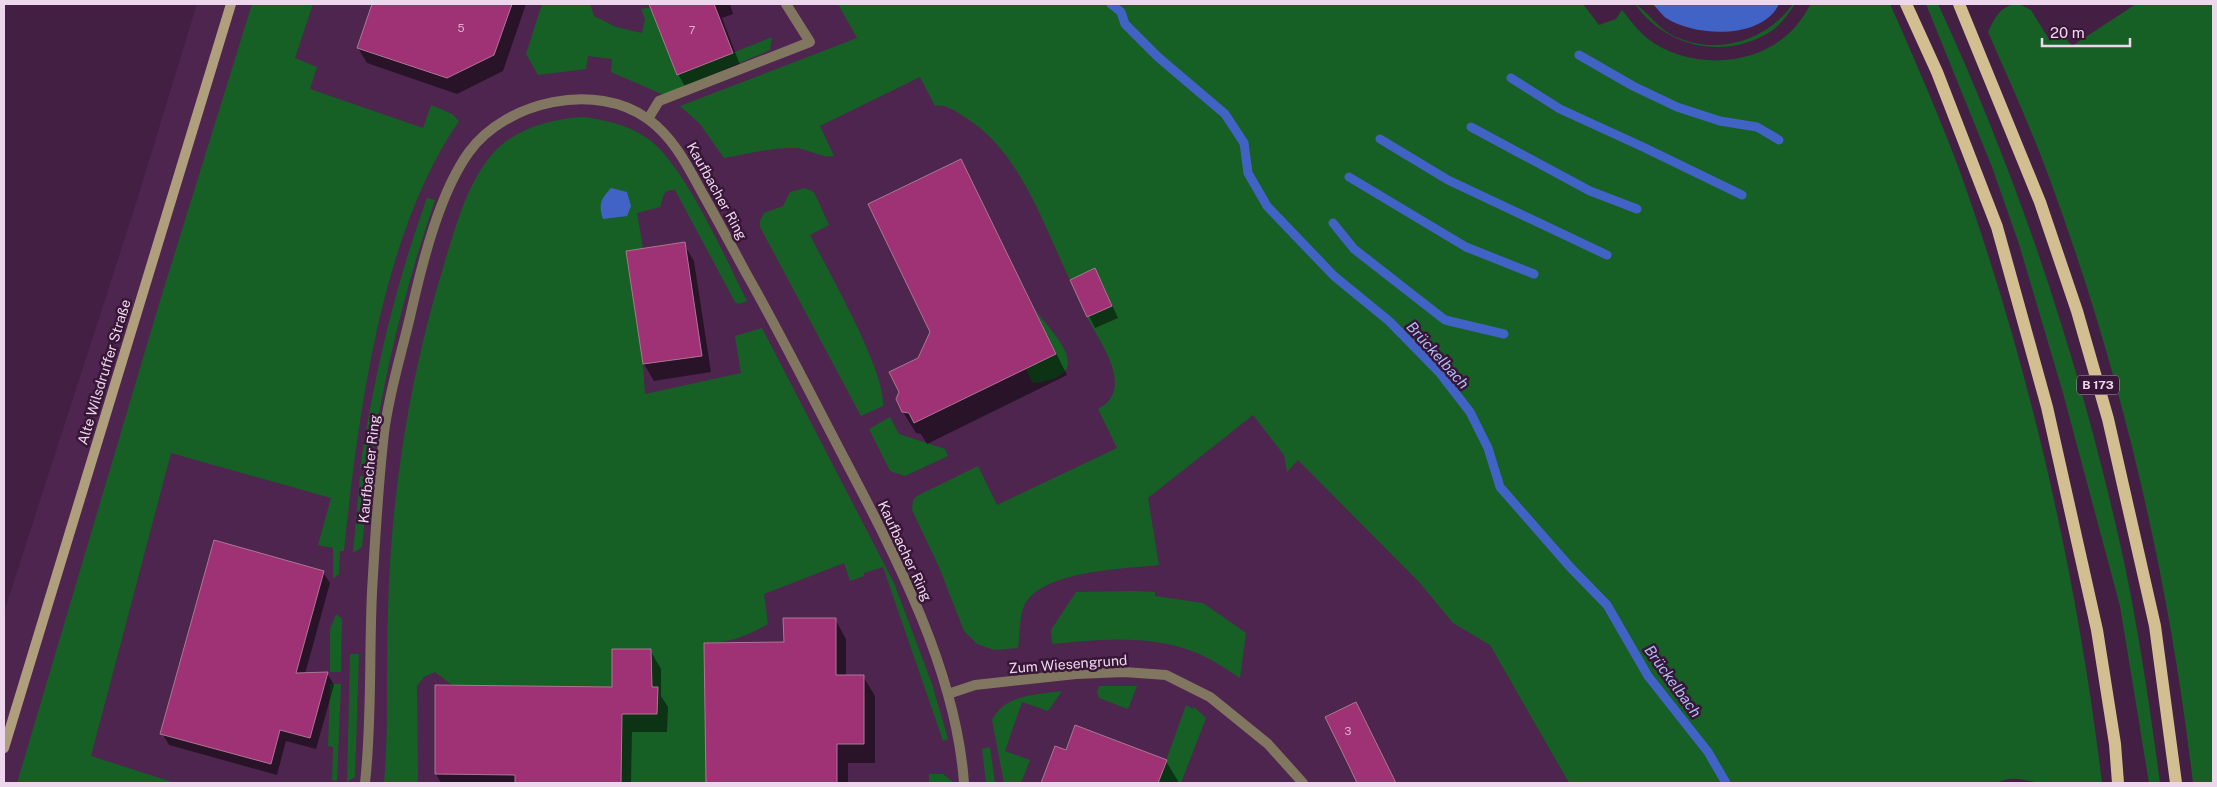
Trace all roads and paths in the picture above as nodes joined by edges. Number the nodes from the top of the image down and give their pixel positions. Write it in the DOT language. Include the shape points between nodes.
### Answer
graph roads {
  1 [pos="230,4"];
  2 [pos="786,4"];
  3 [pos="1906,4"];
  4 [pos="1959,4"];
  5 [pos="648,119"];
  6 [pos="948,694"];
  7 [pos="4,748"];
  8 [pos="365,783"];
  9 [pos="964,783"];
  10 [pos="1303,783"];
  11 [pos="2118,783"];
  12 [pos="2176,783"];
  1 -- 7 [label="street, Alte Wilsdruffer Straße"];
  2 -- 5 [label="street" via="810,42 659,101"];
  3 -- 11 [label="main road" via="1937,72 1996,227 2047,407 2097,630"];
  4 -- 12 [label="main road, B 173" via="2040,202 2077,311 2108,419 2154,626"];
  5 -- 6 [label="street, Kaufbacher Ring" via="677,147 861,489 898,564"];
  5 -- 8 [label="street, Kaufbacher Ring" via="619,104 574,99 533,106 501,123 472,147 453,176 421,268 384,429 372,592"];
  6 -- 9 [label="street, Kaufbacher Ring"];
  6 -- 10 [label="street, Zum Wiesengrund" via="976,685 1076,674 1124,672 1166,675 1210,697 1268,744"];
}
